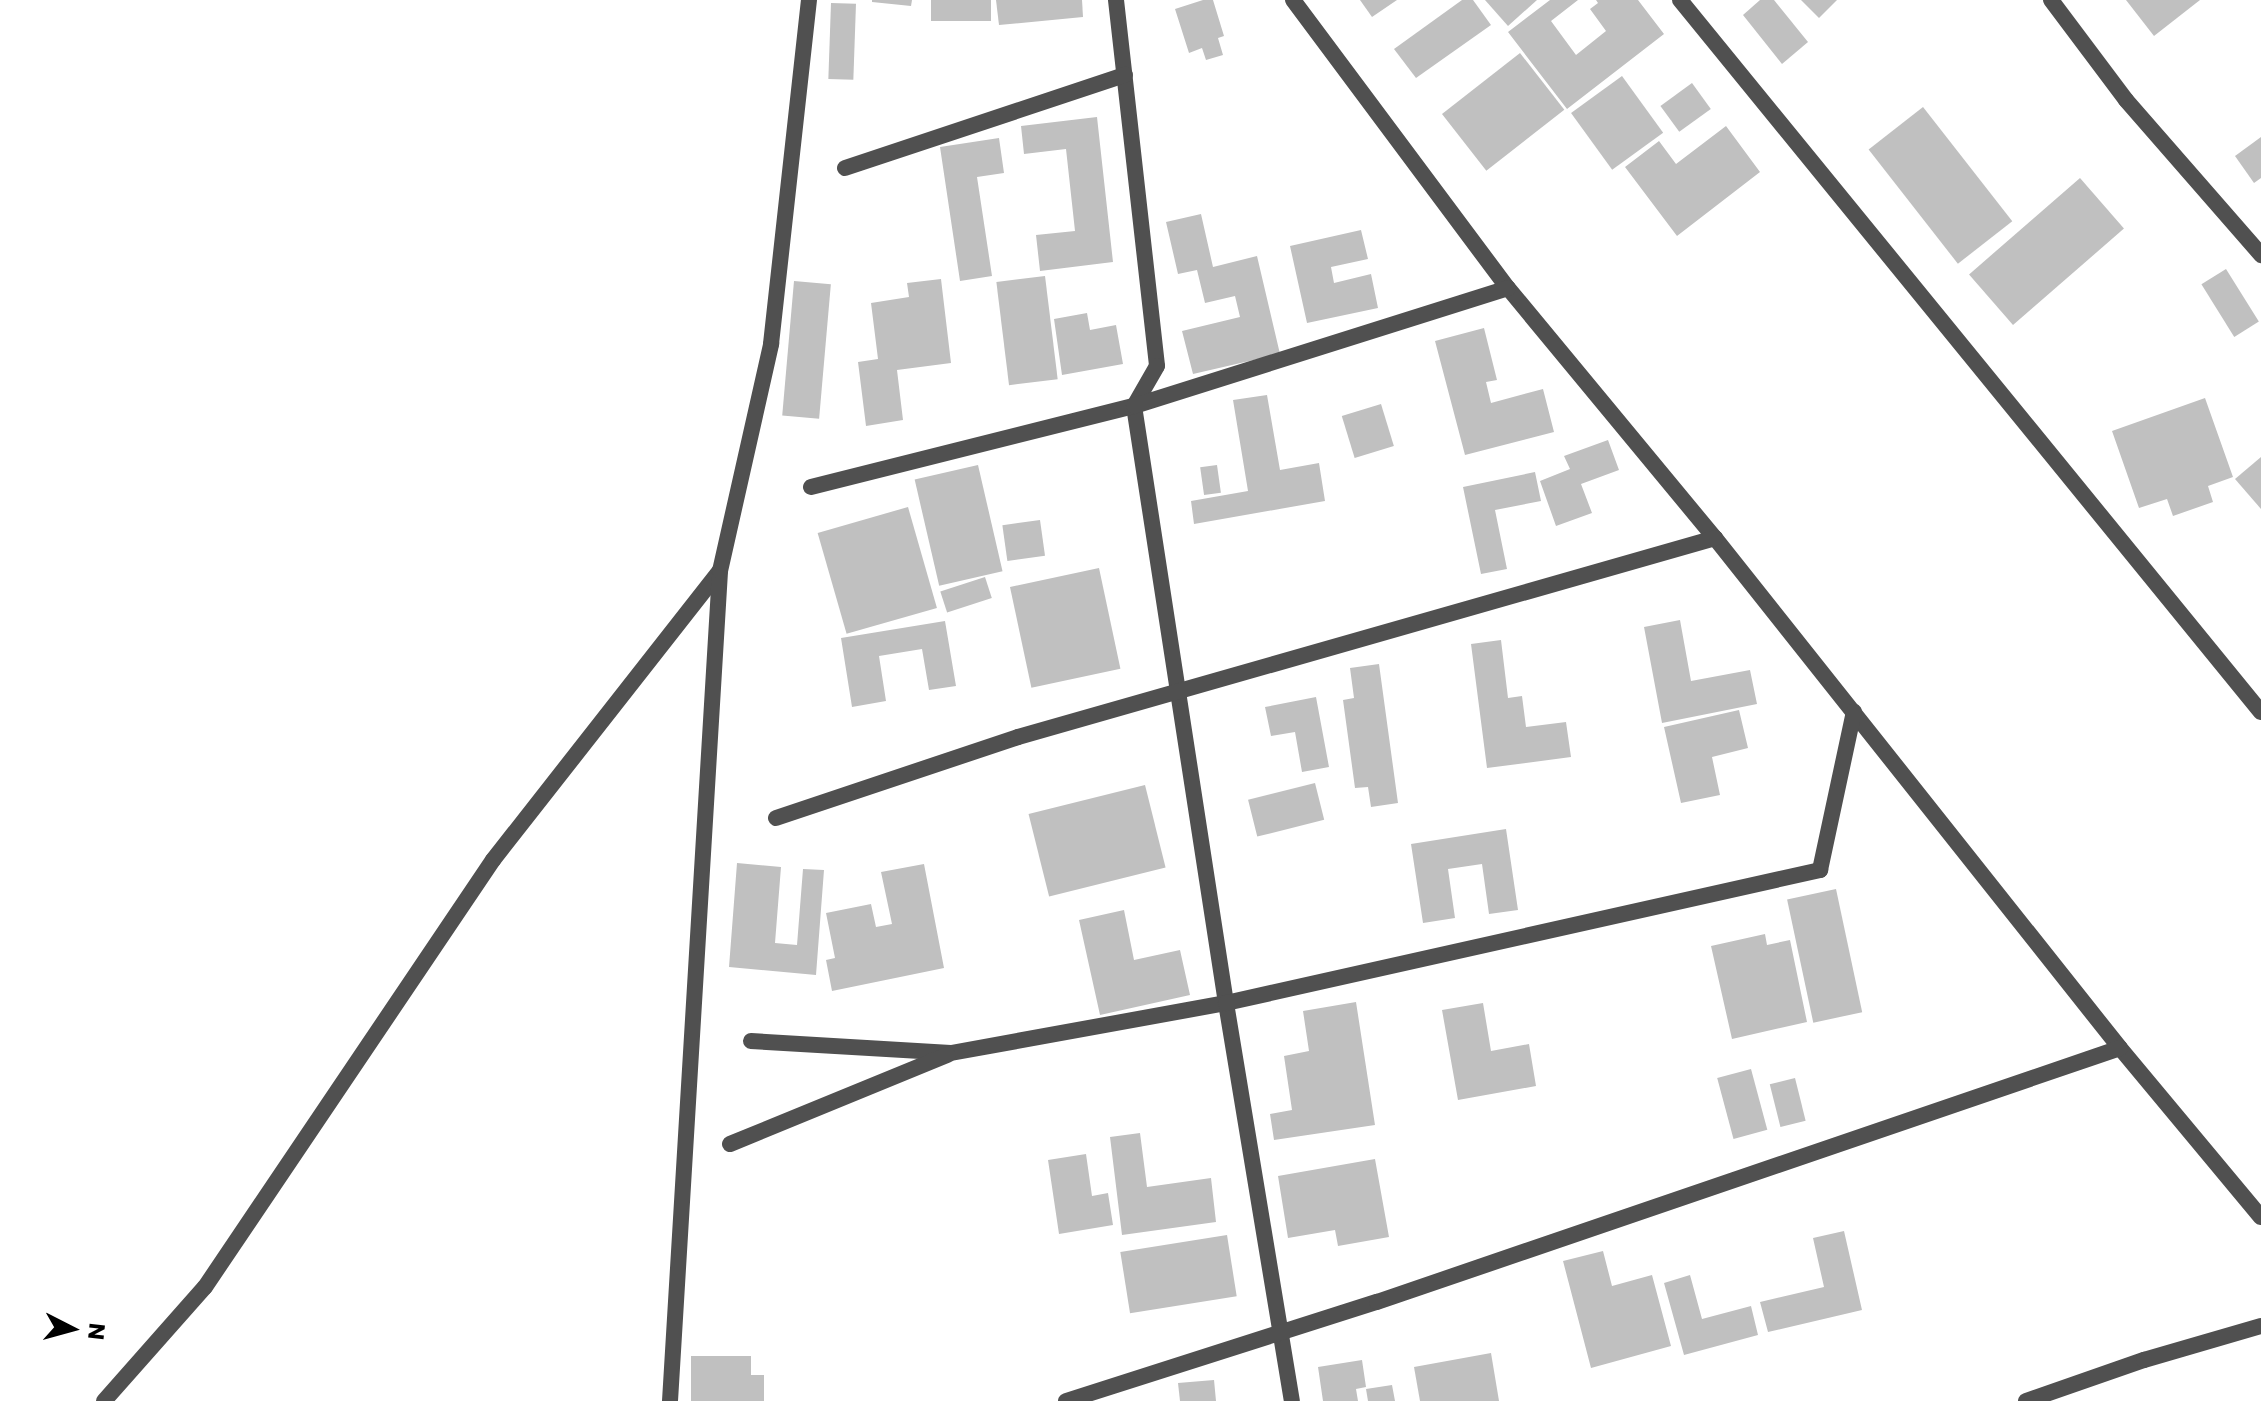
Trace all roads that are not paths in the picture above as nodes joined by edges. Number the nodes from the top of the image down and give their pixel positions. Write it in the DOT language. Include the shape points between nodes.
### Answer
graph roads {
  1 [pos="809,0"];
  2 [pos="1116,0"];
  3 [pos="1293,0"];
  4 [pos="1680,0"];
  5 [pos="2051,0"];
  6 [pos="1125,75"];
  7 [pos="845,168"];
  8 [pos="2261,255"];
  9 [pos="1508,288"];
  10 [pos="1134,406"];
  11 [pos="811,487"];
  12 [pos="1715,538"];
  13 [pos="720,571"];
  14 [pos="1179,692"];
  15 [pos="1854,712"];
  16 [pos="2261,712"];
  17 [pos="776,818"];
  18 [pos="1226,1003"];
  19 [pos="751,1041"];
  20 [pos="2120,1048"];
  21 [pos="951,1053"];
  22 [pos="730,1144"];
  23 [pos="2261,1217"];
  24 [pos="2261,1326"];
  25 [pos="1284,1332"];
  26 [pos="104,1401"];
  27 [pos="670,1401"];
  28 [pos="1066,1401"];
  29 [pos="1292,1401"];
  30 [pos="2026,1401"];
  1 -- 13 [label="street" via="771,344"];
  2 -- 6 [label="street"];
  3 -- 9 [label="street"];
  4 -- 16 [label="street"];
  5 -- 8 [label="street" via="2126,100"];
  6 -- 7 [label="street"];
  6 -- 10 [label="street" via="1157,366"];
  9 -- 10 [label="street"];
  9 -- 12 [label="street"];
  10 -- 11 [label="street"];
  10 -- 14 [label="street"];
  12 -- 14 [label="street"];
  12 -- 15 [label="street"];
  13 -- 26 [label="street" via="493,860 205,1287"];
  13 -- 27 [label="street"];
  14 -- 17 [label="street" via="1018,737"];
  14 -- 18 [label="street"];
  15 -- 18 [label="street" via="1820,870"];
  15 -- 20 [label="street"];
  18 -- 21 [label="street"];
  18 -- 25 [label="street"];
  19 -- 21 [label="street"];
  20 -- 23 [label="street"];
  20 -- 25 [label="street"];
  21 -- 22 [label="street"];
  24 -- 30 [label="street"];
  25 -- 28 [label="street"];
  25 -- 29 [label="street"];
}
